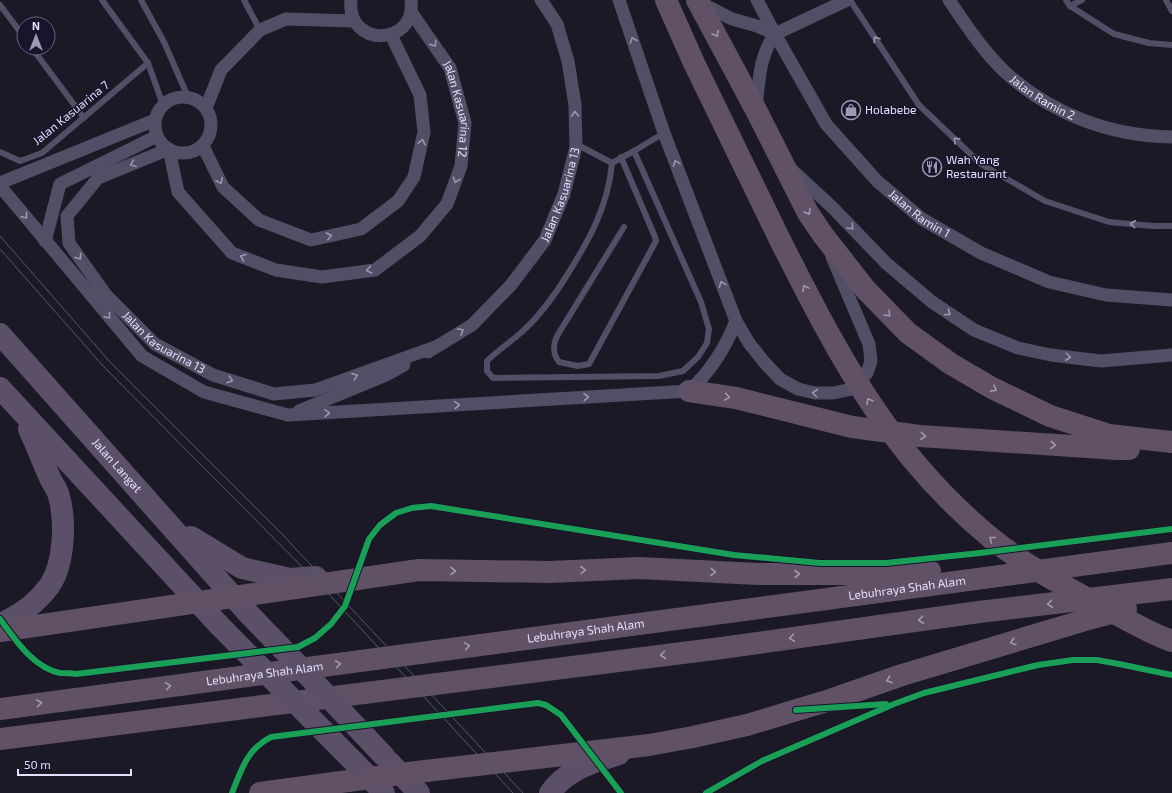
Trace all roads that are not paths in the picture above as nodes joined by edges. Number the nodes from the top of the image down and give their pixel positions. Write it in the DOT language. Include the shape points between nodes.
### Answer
graph roads {
  1 [pos="102,0"];
  2 [pos="141,0"];
  3 [pos="244,0"];
  4 [pos="351,0"];
  5 [pos="541,0"];
  6 [pos="619,0"];
  7 [pos="666,0"];
  8 [pos="757,0"];
  9 [pos="847,0"];
  10 [pos="850,0"];
  11 [pos="948,0"];
  12 [pos="1066,0"];
  13 [pos="1082,0"];
  14 [pos="1166,0"];
  15 [pos="698,1"];
  16 [pos="412,3"];
  17 [pos="0,5"];
  18 [pos="1070,6"];
  19 [pos="1172,11"];
  20 [pos="354,21"];
  21 [pos="16,27"];
  22 [pos="260,30"];
  23 [pos="775,34"];
  24 [pos="391,35"];
  25 [pos="1172,45"];
  26 [pos="38,56"];
  27 [pos="148,63"];
  28 [pos="188,97"];
  29 [pos="163,105"];
  30 [pos="206,108"];
  31 [pos="756,110"];
  32 [pos="84,118"];
  33 [pos="155,120"];
  34 [pos="664,133"];
  35 [pos="157,136"];
  36 [pos="1172,137"];
  37 [pos="576,144"];
  38 [pos="203,146"];
  39 [pos="169,149"];
  40 [pos="634,151"];
  41 [pos="0,152"];
  42 [pos="621,157"];
  43 [pos="783,161"];
  44 [pos="612,163"];
  45 [pos="0,182"];
  46 [pos="0,186"];
  47 [pos="1172,226"];
  48 [pos="624,227"];
  49 [pos="823,235"];
  50 [pos="45,241"];
  51 [pos="1172,300"];
  52 [pos="736,321"];
  53 [pos="0,334"];
  54 [pos="435,347"];
  55 [pos="1172,355"];
  56 [pos="0,388"];
  57 [pos="689,391"];
  58 [pos="22,412"];
  59 [pos="288,415"];
  60 [pos="1172,442"];
  61 [pos="1172,447"];
  62 [pos="165,519"];
  63 [pos="1172,553"];
  64 [pos="1107,561"];
  65 [pos="419,570"];
  66 [pos="1172,589"];
  67 [pos="1172,598"];
  68 [pos="199,603"];
  69 [pos="240,604"];
  70 [pos="0,624"];
  71 [pos="0,631"];
  72 [pos="1172,641"];
  73 [pos="0,708"];
  74 [pos="0,739"];
  75 [pos="649,745"];
  76 [pos="400,774"];
  77 [pos="370,779"];
  78 [pos="260,793"];
  79 [pos="419,793"];
  80 [pos="550,793"];
  1 -- 27 [label="lane"];
  2 -- 28 [label="lane" via="164,42"];
  3 -- 22 [label="lane"];
  4 -- 20 [label="street"];
  37 -- 5 [label="street, Jalan Kasuarina 13, one-way" via="575,104 568,61 556,24"];
  34 -- 6 [label="street, one-way"];
  72 -- 7 [label="highway, one-way, bridge" via="1075,592 1026,563 992,539 951,503 911,458 874,408 832,340 780,240"];
  8 -- 23 [label="street, Jalan Ramin 1"];
  9 -- 23 [label="street"];
  47 -- 10 [label="lane, one-way" via="1109,222 1045,201 981,164 919,104"];
  11 -- 36 [label="street, Jalan Ramin 2" via="973,36 1005,71 1037,97 1096,126 1149,136"];
  12 -- 18 [label="lane"];
  13 -- 18 [label="lane"];
  14 -- 19 [label="lane"];
  15 -- 23 [label="street" via="732,19"];
  15 -- 31 [label="highway, one-way"];
  16 -- 24 [label="street" via="409,19"];
  16 -- 39 [label="street, Jalan Kasuarina 12, one-way" via="450,68 464,123 460,166 447,204 420,236 374,270 322,277 276,270 232,253 178,192"];
  17 -- 21 [label="lane"];
  18 -- 25 [label="lane" via="1114,34 1149,43"];
  20 -- 22 [label="street" via="286,18"];
  20 -- 24 [label="street" via="370,34"];
  22 -- 30 [label="street" via="221,70"];
  23 -- 31 [label="street" via="768,44 760,67"];
  23 -- 51 [label="street, Jalan Ramin 1" via="826,124 877,181 922,219 981,253 1049,282 1106,295"];
  38 -- 24 [label="street, one-way" via="223,187 259,220 311,240 360,229 398,202 414,177 424,132 420,94"];
  26 -- 32 [label="lane"];
  27 -- 29 [label="lane"];
  27 -- 32 [label="lane, Jalan Kasuarina 7"];
  28 -- 29 [label="street" via="175,98"];
  28 -- 30 [label="street"];
  29 -- 33 [label="street"];
  30 -- 38 [label="street" via="211,120 211,132"];
  31 -- 43 [label="highway"];
  32 -- 41 [label="lane, Jalan Kasuarina 7" via="42,153 20,161"];
  33 -- 35 [label="street"];
  33 -- 45 [label="street"];
  34 -- 40 [label="lane"];
  52 -- 34 [label="street, one-way"];
  35 -- 39 [label="street"];
  35 -- 50 [label="street" via="60,184"];
  37 -- 44 [label="lane"];
  54 -- 37 [label="street, Jalan Kasuarina 13, one-way" via="472,325 511,284 545,240 564,194"];
  38 -- 39 [label="street" via="186,153 177,153"];
  39 -- 54 [label="street, Jalan Kasuarina 13, one-way" via="98,178 67,216 69,243 106,296 156,344 213,375 274,394 315,390"];
  40 -- 42 [label="lane"];
  40 -- 44 [label="lane" via="701,302 709,329 707,343 698,357 683,370 658,376 493,378 487,371 487,361 527,328 544,308 584,248 603,209"];
  42 -- 44 [label="lane"];
  42 -- 48 [label="lane" via="656,241 589,364 578,366 558,362 554,350 557,336"];
  43 -- 49 [label="highway, one-way" via="808,213"];
  43 -- 55 [label="street, one-way" via="886,263 932,302 974,330 1018,348 1051,355 1101,361"];
  46 -- 50 [label="street, one-way"];
  49 -- 52 [label="street, one-way" via="869,344 871,361 867,373 852,389 833,394 815,394 798,390 780,379 764,362"];
  49 -- 60 [label="highway, one-way" via="866,290 908,333 951,364 992,388 1050,416 1109,435"];
  50 -- 59 [label="street, one-way" via="142,356 204,392"];
  52 -- 57 [label="street" via="719,357"];
  53 -- 62 [label="highway, Jalan Langat"];
  54 -- 59 [label="street, Jalan Kasuarina 13" via="386,375"];
  56 -- 58 [label="highway"];
  59 -- 57 [label="street, one-way"];
  57 -- 61 [label="highway, one-way" via="736,398 852,427 920,436 1117,449"];
  58 -- 68 [label="highway"];
  58 -- 70 [label="highway" via="58,492 64,517 62,546 50,584 14,618"];
  62 -- 65 [label="highway" via="242,568 290,579"];
  62 -- 69 [label="highway, Jalan Langat"];
  63 -- 64 [label="highway, Lebuhraya Shah Alam"];
  65 -- 64 [label="highway, one-way" via="550,572 639,568 758,574 886,574"];
  73 -- 64 [label="highway, Lebuhraya Shah Alam, one-way"];
  65 -- 69 [label="highway"];
  66 -- 74 [label="highway, one-way"];
  67 -- 75 [label="highway, one-way" via="1092,618 747,724"];
  68 -- 69 [label="highway"];
  68 -- 71 [label="highway"];
  68 -- 77 [label="highway, bridge"];
  69 -- 76 [label="highway, Jalan Langat, bridge"];
  75 -- 76 [label="highway"];
  75 -- 80 [label="highway" via="581,767 565,776"];
  76 -- 77 [label="highway"];
  76 -- 79 [label="highway, Jalan Langat"];
  77 -- 78 [label="highway"];
}
